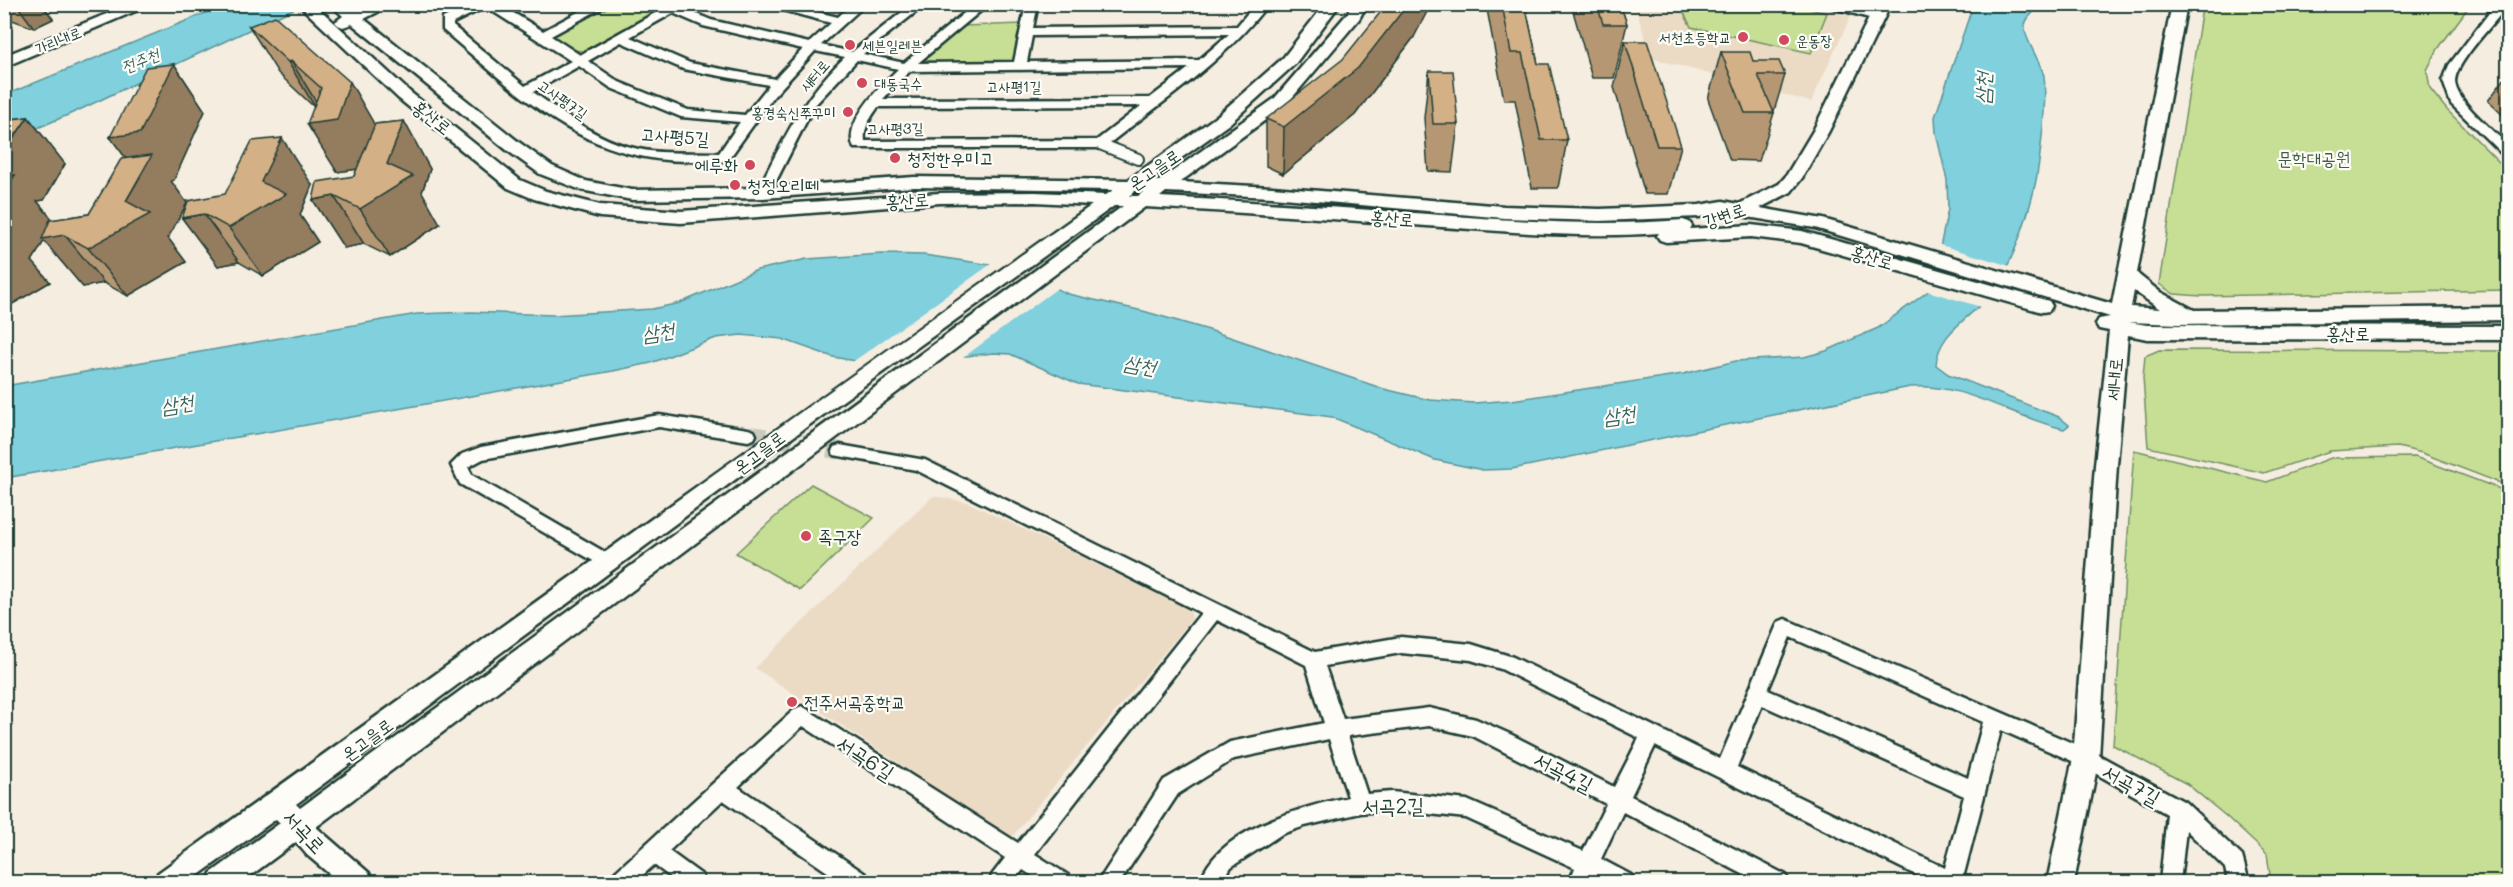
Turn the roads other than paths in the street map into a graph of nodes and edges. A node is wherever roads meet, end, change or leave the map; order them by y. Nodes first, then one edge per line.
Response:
1 (145, 4) edge
2 (305, 4) edge
3 (386, 4) edge
4 (483, 4) edge
5 (490, 4) edge
6 (568, 4) edge
7 (603, 4) edge
8 (766, 4) edge
9 (860, 4) edge
10 (920, 4) edge
11 (984, 4) edge
12 (1032, 4) edge
13 (1262, 4) edge
14 (1333, 4) edge
15 (1360, 4) edge
16 (1836, 4) edge
17 (2180, 4) edge
18 (2507, 4) edge
19 (673, 6) edge
20 (1881, 10) edge
21 (346, 12) edge
22 (585, 14) junction
23 (840, 21) junction
24 (328, 24) junction
25 (1240, 30) junction
26 (1026, 32) junction
27 (543, 36) junction
28 (621, 38) junction
29 (809, 47) junction
30 (854, 56) junction
31 (580, 61) junction
32 (4, 62) edge
33 (1020, 64) junction
34 (1202, 64) junction
35 (907, 66) junction
36 (776, 83) junction
37 (524, 92) junction
38 (1153, 102) junction
39 (874, 103) junction
40 (747, 119) junction
41 (584, 133) joint
42 (1100, 144) junction
43 (2508, 152) edge
44 (1137, 159) dead end
45 (1804, 160) junction
46 (1793, 178) junction
47 (1129, 185) junction
48 (1161, 187) junction
49 (763, 193) junction
50 (1035, 198) junction
51 (1111, 199) junction
52 (1144, 201) junction
53 (1723, 207) junction
54 (1743, 210) junction
55 (1817, 223) junction
56 (1063, 225) junction
57 (1626, 230) junction
58 (2127, 274) junction
59 (2084, 311) junction
60 (2508, 314) edge
61 (2196, 316) junction
62 (2120, 320) junction
63 (2508, 333) edge
64 (748, 435) tunnel mouth
65 (840, 451) tunnel mouth
66 (696, 499) junction
67 (719, 513) junction
68 (609, 563) junction
69 (1214, 610) junction
70 (1314, 660) junction
71 (1757, 694) junction
72 (1994, 718) junction
73 (1336, 729) junction
74 (1651, 733) junction
75 (2086, 758) junction
76 (1726, 770) junction
77 (723, 788) junction
78 (1975, 791) junction
79 (1619, 799) junction
80 (278, 802) junction
81 (1360, 804) junction
82 (2178, 809) junction
83 (299, 825) junction
84 (652, 852) junction
85 (1020, 858) junction
86 (1588, 863) junction
87 (168, 882) edge
88 (221, 882) edge
89 (359, 882) edge
90 (620, 882) edge
91 (694, 882) edge
92 (859, 882) edge
93 (1000, 882) edge
94 (1060, 882) edge
95 (1108, 882) edge
96 (1210, 882) edge
97 (1579, 882) edge
98 (1623, 882) edge
99 (1778, 882) edge
100 (1951, 882) edge
101 (2060, 882) edge
102 (2170, 882) edge
103 (2238, 882) edge

1 - 32 street, 가리내로
2 - 24 street, 홍산로
3 - 21 street
4 - 37 street, 고사평7길
5 - 27 street
6 - 22 street
7 - 22 street
8 - 23 street
9 - 23 street, 고사평5길
10 - 30 street, 새터로
11 - 35 street, 고사평3길
12 - 26 street, 고사평1길
13 - 25 street
14 - 47 street, 온고을로
15 - 48 street, 온고을로
16 - 20 street
17 - 58 street, 세내로
18 - 43 street
19 - 28 street, 고사평7길
19 - 29 street, 고사평7길
20 - 45 street, 강변로
21 - 24 street
21 - 49 street, 홍산로
22 - 27 street
23 - 29 street, 고사평5길
24 - 50 street, 홍산로
25 - 26 street
25 - 34 street
26 - 33 street, 고사평1길
27 - 31 street
28 - 31 street, 고사평7길
28 - 36 street
29 - 30 street
29 - 36 street, 고사평5길
30 - 35 street
30 - 49 street, 새터로
31 - 37 street, 고사평7길
31 - 40 street, 고사평5길
33 - 34 street, 고사평1길
33 - 35 street
34 - 38 street
35 - 39 street, 고사평3길
36 - 40 street, 고사평5길
37 - 41 street, 고사평7길
38 - 39 street, 고사평1길
38 - 42 street
39 - 42 street, 고사평3길
40 - 41 street, 고사평5길
42 - 44 street
45 - 46 street, 강변로
45 - 53 street, 강변로
46 - 54 street, 강변로
46 - 55 street
47 - 48 street, 홍산로
47 - 49 street, 홍산로
47 - 51 street, 온고을로
48 - 52 street, 온고을로
48 - 53 street, 홍산로
50 - 51 street, 홍산로
50 - 56 street
51 - 52 street, 홍산로
51 - 56 street, 온고을로
52 - 57 street, 홍산로
52 - 67 street, 온고을로
53 - 54 street, 홍산로
54 - 55 street, 홍산로
54 - 57 street, 강변로
55 - 59 street, 홍산로
56 - 66 street, 온고을로
57 - 59 street, 홍산로
58 - 61 street
58 - 62 street, 세내로
59 - 62 street, 홍산로
60 - 61 street, 홍산로
61 - 62 street, 홍산로
62 - 63 street, 홍산로
62 - 75 street, 세내로
64 - 68 street, 온고을로
65 - 69 street
66 - 67 street
66 - 68 street, 온고을로
67 - 83 street, 온고을로
68 - 80 street, 온고을로
69 - 70 street
69 - 85 street
70 - 73 street
70 - 74 street
71 - 72 street
71 - 76 street
71 - 78 street
72 - 75 street
72 - 78 street
73 - 79 street, 서곡4길
73 - 81 street
73 - 95 street, 서곡4길
74 - 76 street
74 - 79 street
75 - 82 street, 서곡7길
75 - 101 street, 세내로
76 - 100 street
77 - 84 street, 서곡6길
77 - 85 street, 서곡6길
77 - 92 street
78 - 100 street
79 - 86 street
79 - 99 street, 서곡4길
80 - 83 street, 서곡로
80 - 87 street, 온고을로
81 - 86 street, 서곡2길
81 - 96 street, 서곡2길
82 - 102 street, 서곡7길
82 - 103 street, 서곡7길
83 - 88 street, 온고을로
83 - 89 street, 서곡로
84 - 90 street, 서곡6길
84 - 91 street
85 - 93 street
85 - 94 street, 서곡6길
86 - 97 street
86 - 98 street, 서곡2길

